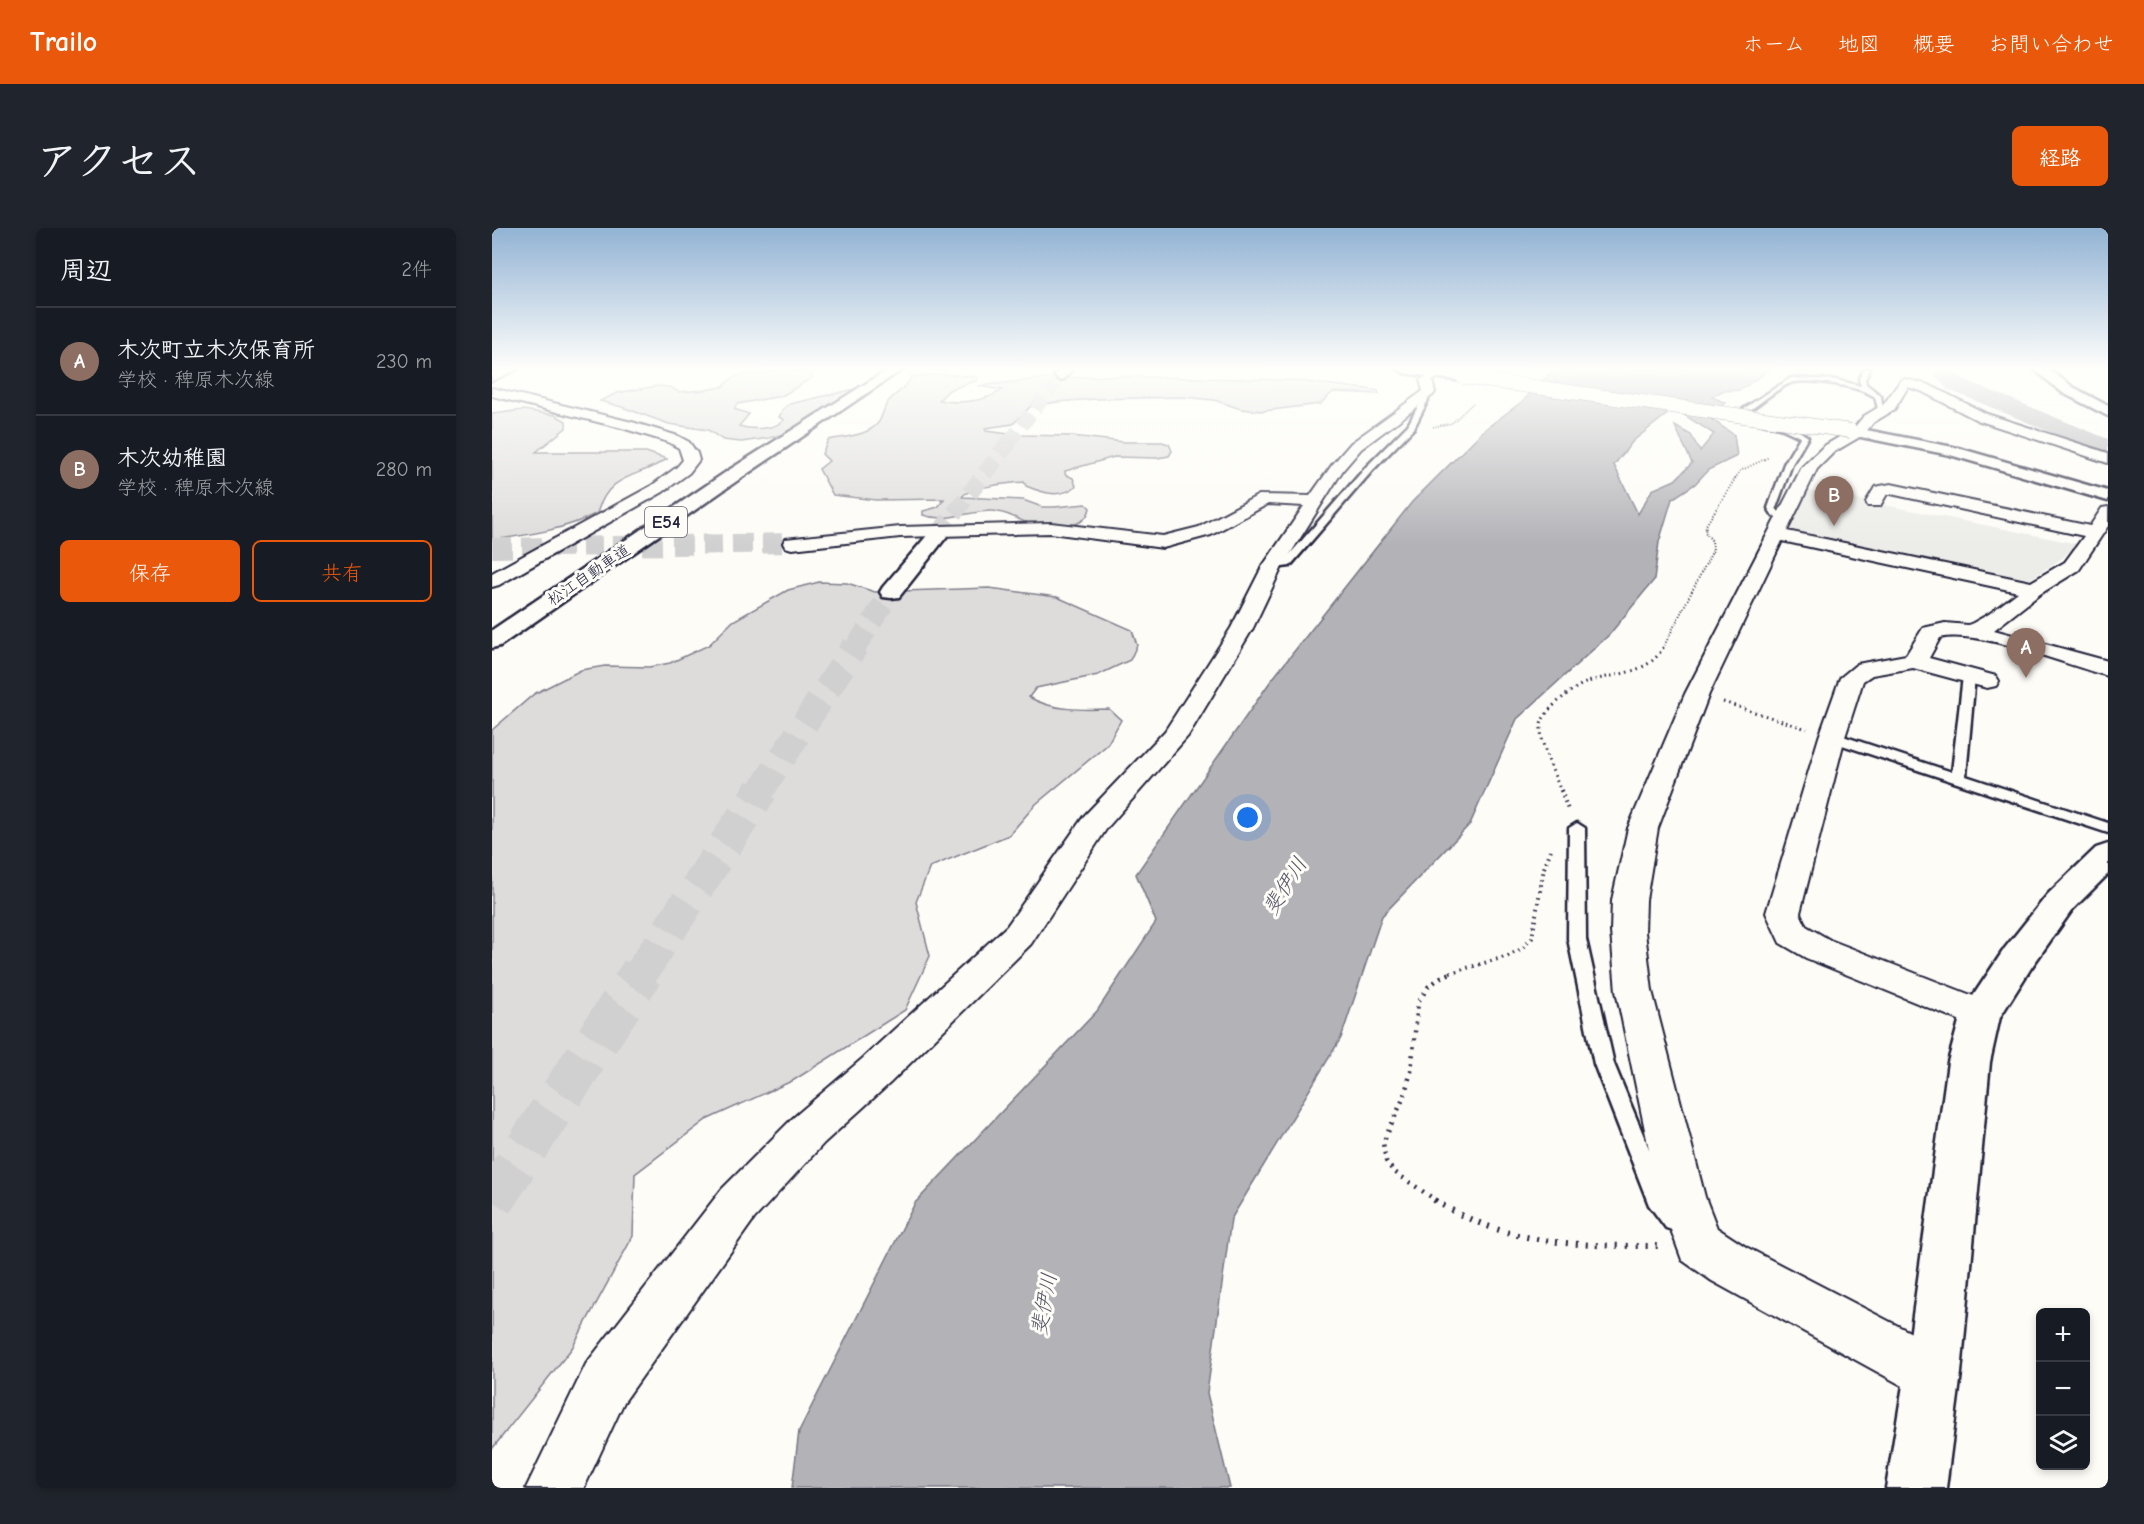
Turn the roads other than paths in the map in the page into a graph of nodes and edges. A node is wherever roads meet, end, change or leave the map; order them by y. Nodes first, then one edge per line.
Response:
1 (636, 428) edge
2 (807, 428) edge
3 (1381, 428) edge
4 (1409, 428) edge
5 (1784, 428) edge
6 (1825, 428) edge
7 (1860, 428) edge
8 (2015, 428) edge
9 (1855, 432) junction
10 (2108, 458) edge
11 (2108, 496) edge
12 (1314, 501) junction
13 (1874, 502) dead end
14 (2108, 512) edge
15 (1780, 525) junction
16 (2094, 532) junction
17 (937, 536) tunnel mouth
18 (792, 543) tunnel mouth
19 (1272, 567) junction
20 (492, 581) edge
21 (2034, 590) junction
22 (891, 591) tunnel mouth
23 (1972, 631) junction
24 (492, 642) edge
25 (1913, 661) junction
26 (2108, 669) edge
27 (1978, 678) joint
28 (1832, 737) junction
29 (1959, 777) junction
30 (1577, 828) dead end
31 (2108, 828) edge
32 (2108, 855) edge
33 (1981, 1014) junction
34 (1699, 1244) junction
35 (1933, 1373) junction
36 (555, 1488) edge
37 (1916, 1488) edge

1 - 20 street
2 - 24 main road, 松江自動車道 / E54
3 - 12 street
4 - 19 lane
5 - 15 lane
6 - 9 main road, bridge
7 - 9 street
8 - 10 street
9 - 11 main road
9 - 15 street
12 - 18 street
12 - 19 street
13 - 16 street
14 - 16 street
15 - 21 street
15 - 34 street
16 - 21 street
17 - 22 main road
19 - 36 street
21 - 23 street
23 - 25 street
23 - 26 street
25 - 27 street
25 - 28 street
27 - 29 lane
28 - 29 lane
28 - 33 street
29 - 31 lane
30 - 34 lane
32 - 33 main road
33 - 35 main road
34 - 35 street
35 - 37 main road

